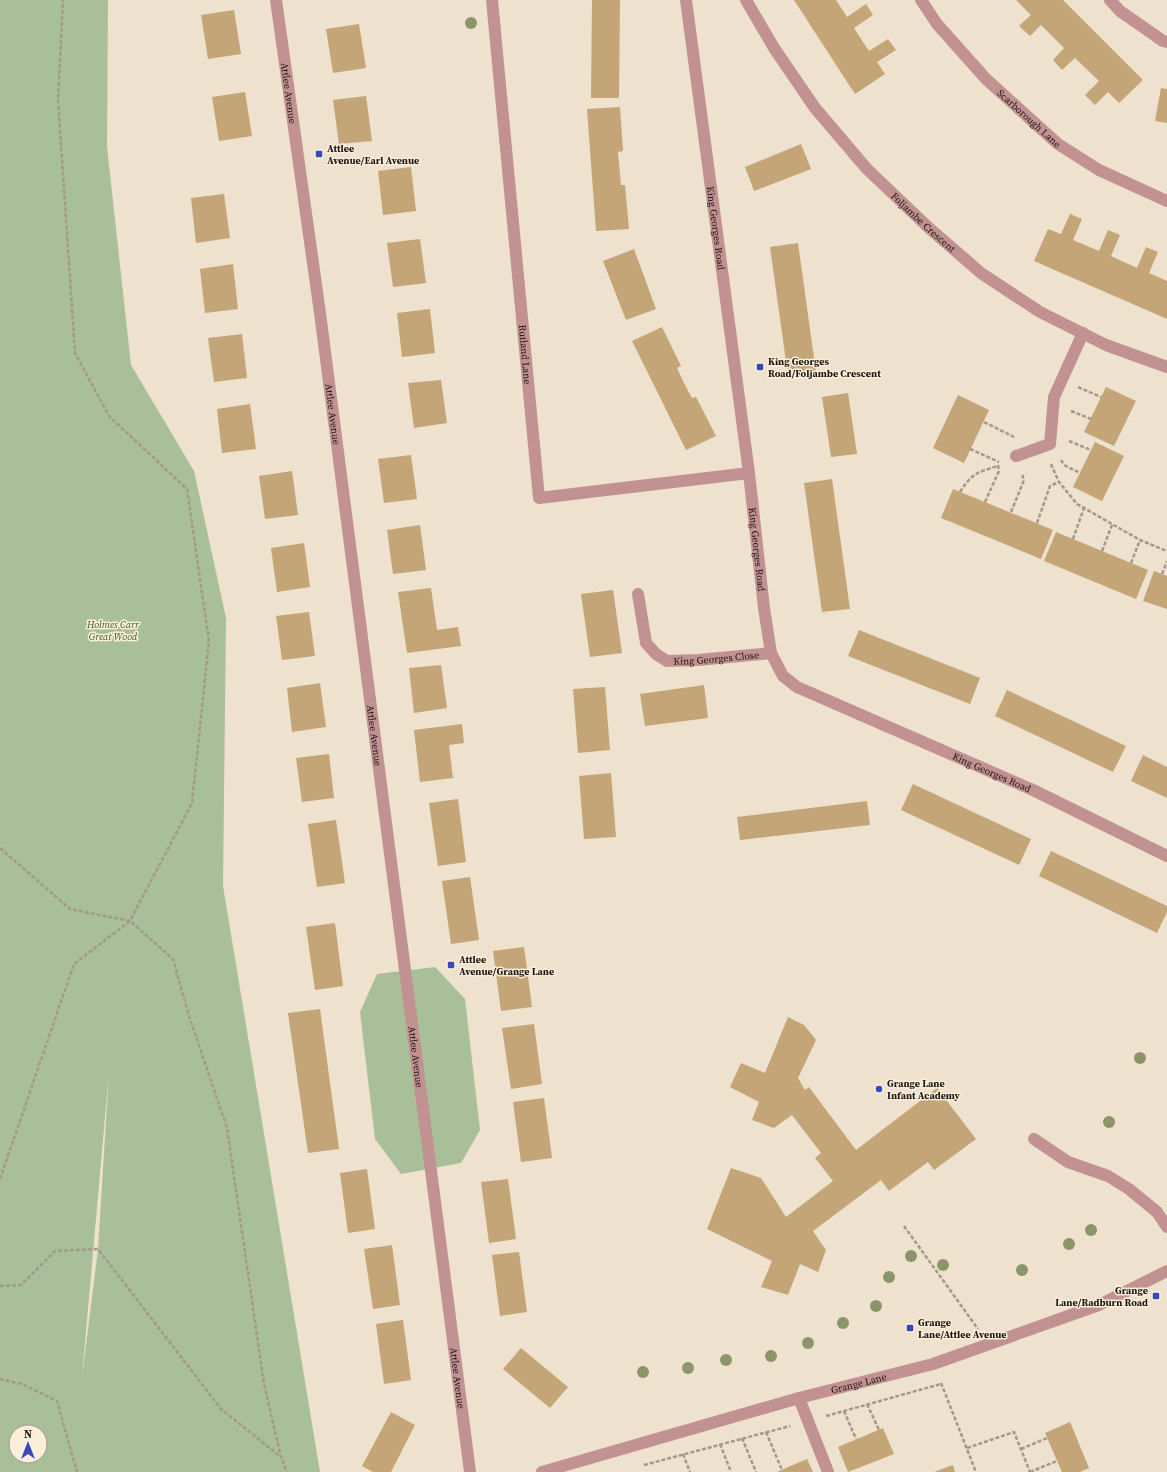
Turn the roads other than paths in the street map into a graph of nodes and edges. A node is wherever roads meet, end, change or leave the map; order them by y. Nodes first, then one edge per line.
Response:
1 (276, 0) edge
2 (492, 0) edge
3 (686, 0) edge
4 (746, 0) edge
5 (921, 0) edge
6 (1110, 0) edge
7 (1167, 42) edge
8 (1167, 201) edge
9 (1083, 333) junction
10 (1167, 367) edge
11 (1022, 454) road end
12 (749, 472) junction
13 (638, 594) dead end
14 (771, 653) junction
15 (1167, 856) edge
16 (1034, 1139) dead end
17 (1167, 1227) edge
18 (1167, 1271) edge
19 (799, 1398) junction
20 (470, 1472) edge
21 (542, 1472) edge
22 (828, 1472) edge

1 - 20 street, Attlee Avenue
2 - 12 street, Rutland Lane
3 - 12 street, King Georges Road
4 - 9 street, Foljambe Crescent
5 - 8 street, Scarborough Lane
6 - 7 street
9 - 10 street, Foljambe Crescent
9 - 11 street
12 - 14 street, King Georges Road
13 - 14 street, King Georges Close
14 - 15 street, King Georges Road
16 - 17 street
18 - 19 street, Grange Lane
19 - 21 street, Grange Lane
19 - 22 street

